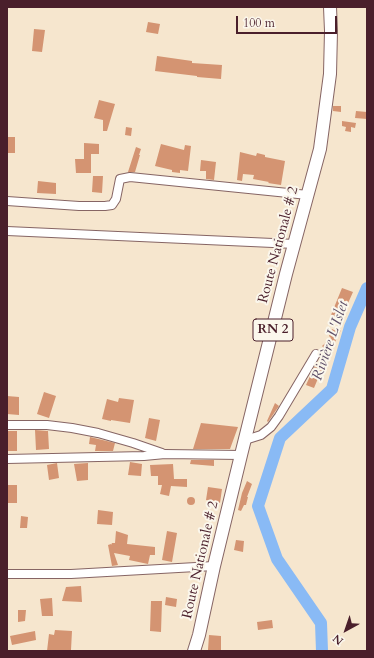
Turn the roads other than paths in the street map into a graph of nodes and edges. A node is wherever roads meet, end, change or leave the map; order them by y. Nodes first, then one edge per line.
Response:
1 (330, 7) edge
2 (308, 195) junction
3 (7, 201) edge
4 (7, 231) edge
5 (295, 244) junction
6 (316, 354) dead end
7 (7, 425) edge
8 (245, 440) junction
9 (165, 454) junction
10 (241, 455) junction
11 (7, 459) edge
12 (214, 566) junction
13 (7, 574) edge
14 (194, 651) edge

1 - 2 main road, Route Nationale # 2 / RN 2
2 - 3 street
2 - 5 main road, Route Nationale # 2 / RN 2
4 - 5 street
5 - 8 main road, Route Nationale # 2 / RN 2
6 - 8 street
7 - 9 street
8 - 10 main road, Route Nationale # 2 / RN 2
9 - 10 street
9 - 11 street
10 - 12 main road, Route Nationale # 2 / RN 2
12 - 13 street
12 - 14 main road, Route Nationale # 2 / RN 2

